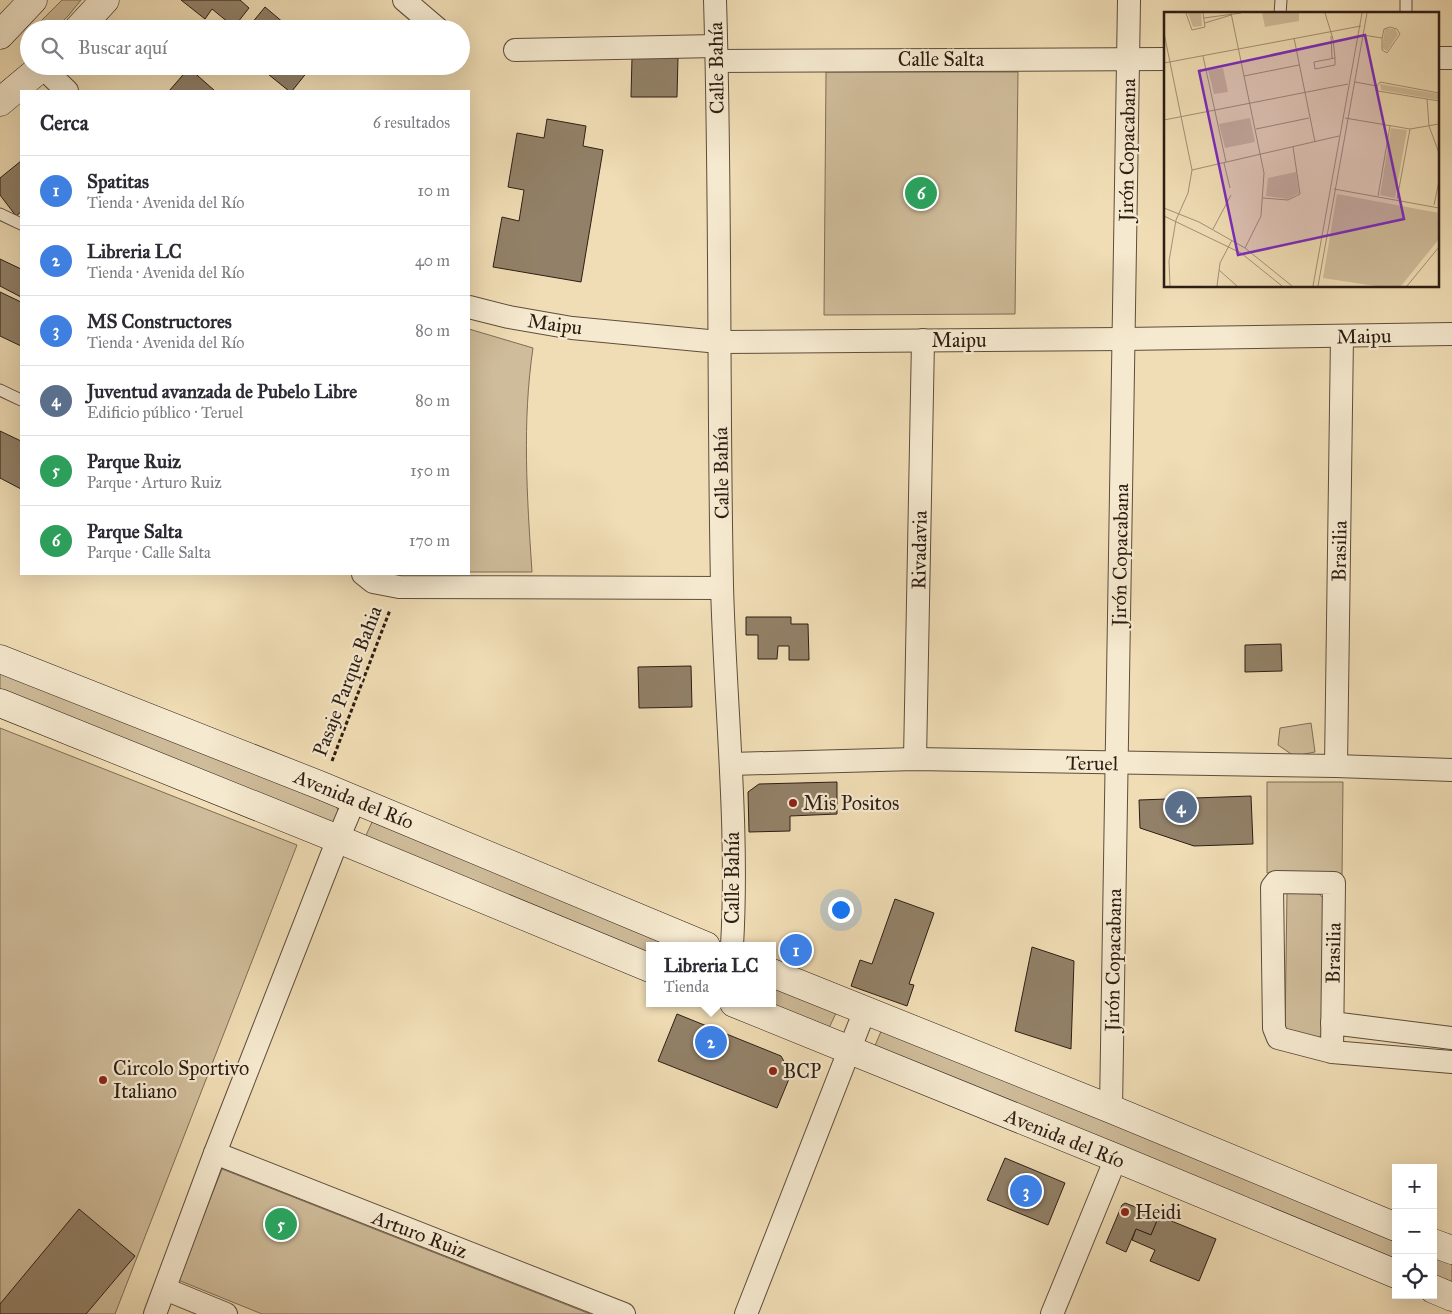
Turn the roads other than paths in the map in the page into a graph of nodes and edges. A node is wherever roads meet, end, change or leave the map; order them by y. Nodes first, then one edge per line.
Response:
1 (34, 0) edge
2 (104, 0) edge
3 (404, 0) edge
4 (715, 0) edge
5 (1129, 0) edge
6 (86, 20) edge
7 (427, 20) edge
8 (0, 35) edge
9 (515, 50) dead end
10 (717, 53) junction
11 (1128, 59) junction
12 (1164, 59) edge
13 (33, 75) edge
14 (51, 75) edge
15 (66, 90) edge
16 (0, 102) edge
17 (0, 214) edge
18 (20, 224) edge
19 (470, 308) edge
20 (1452, 334) edge
21 (1342, 336) junction
22 (1124, 339) junction
23 (923, 340) junction
24 (718, 342) junction
25 (0, 390) edge
26 (20, 400) edge
27 (364, 575) edge
28 (722, 588) junction
29 (0, 659) edge
30 (0, 703) edge
31 (915, 759) junction
32 (1116, 763) junction
33 (731, 764) junction
34 (1336, 766) junction
35 (1452, 770) edge
36 (355, 799) junction
37 (338, 838) junction
38 (696, 942) edge
39 (732, 942) edge
40 (646, 966) edge
41 (776, 975) edge
42 (744, 1007) edge
43 (865, 1010) junction
44 (1332, 1023) junction
45 (1452, 1038) edge
46 (850, 1051) junction
47 (1332, 1052) junction
48 (1452, 1062) edge
49 (1111, 1109) junction
50 (215, 1154) junction
51 (1116, 1158) junction
52 (1392, 1225) edge
53 (1437, 1244) edge
54 (1452, 1250) edge
55 (1392, 1272) edge
56 (165, 1289) junction
57 (1437, 1291) edge
58 (1452, 1297) edge
59 (155, 1314) edge
60 (226, 1314) edge
61 (624, 1314) edge
62 (746, 1314) edge
63 (1052, 1314) edge

1 - 8 main road
2 - 6 main road
3 - 7 street
4 - 10 street, Calle Bahía
5 - 11 street, Jirón Copacabana
9 - 10 street, Calle Salta
10 - 11 street, Calle Salta
10 - 24 street, Calle Bahía
11 - 12 street, Calle Salta
11 - 22 street, Jirón Copacabana
13 - 16 main road
14 - 15 street
17 - 18 lane
19 - 24 street, Maipu
20 - 21 street, Maipu
21 - 22 street, Maipu
21 - 34 street, Brasilia
22 - 23 street, Maipu
22 - 32 street, Jirón Copacabana
23 - 24 street, Maipu
23 - 31 street, Rivadavia
24 - 28 street, Calle Bahía
25 - 26 lane
27 - 28 street
28 - 33 street, Calle Bahía
29 - 36 main road, Avenida del Río
30 - 37 main road
31 - 32 street, Teruel
31 - 33 street, Teruel
32 - 34 street, Teruel
32 - 49 street, Jirón Copacabana
33 - 39 street, Calle Bahía
34 - 35 street, Teruel
36 - 37 street
36 - 38 main road, Avenida del Río
37 - 40 main road
37 - 50 street
41 - 43 main road
42 - 46 main road, Avenida del Río
43 - 46 street
43 - 49 main road
44 - 45 street
44 - 47 street, Brasilia
44 - 47 street, Brasilia
46 - 51 main road, Avenida del Río
46 - 62 street
47 - 48 street
49 - 52 main road
50 - 56 street
50 - 61 street, Arturo Ruiz
51 - 55 main road, Avenida del Río
51 - 63 street
53 - 54 main road
56 - 59 street
56 - 60 street
57 - 58 main road

